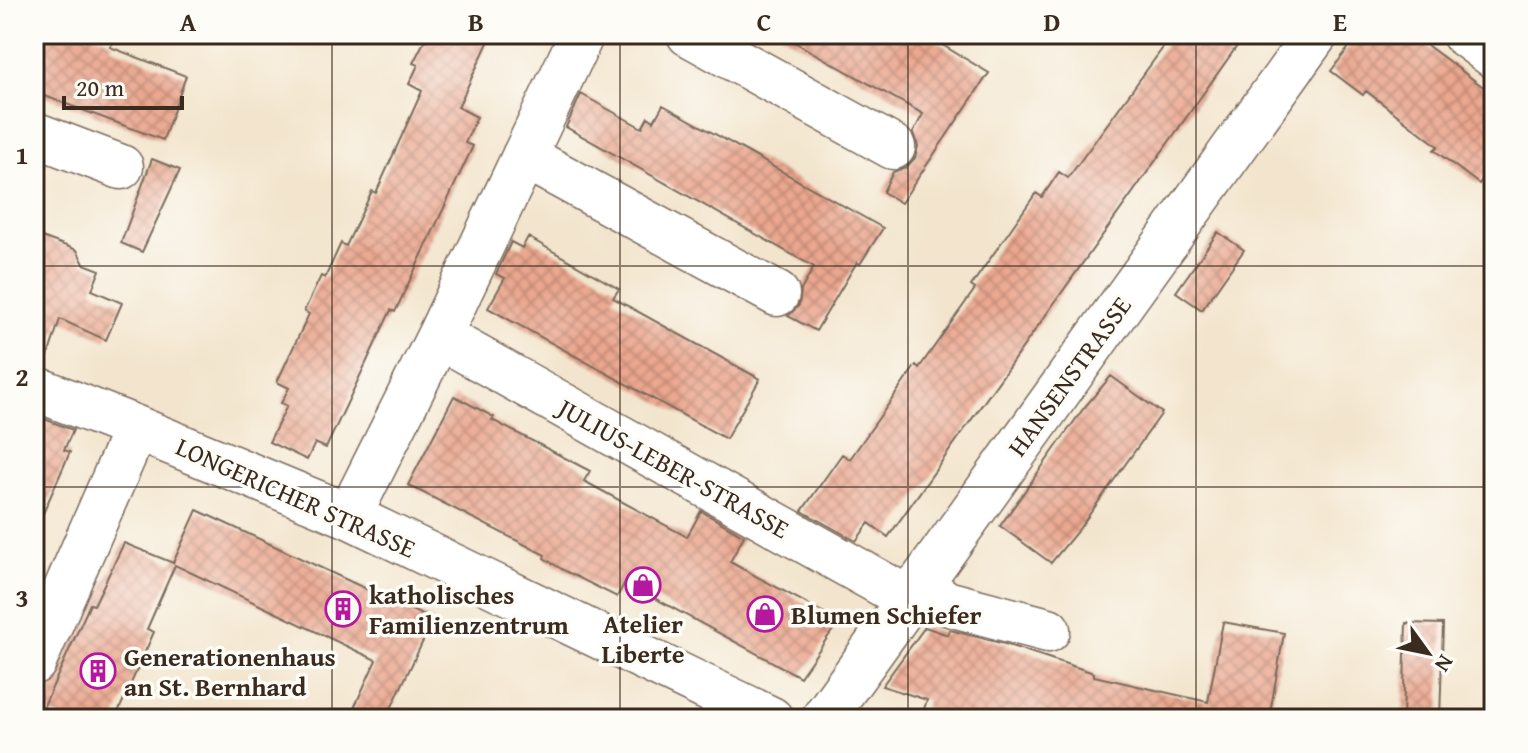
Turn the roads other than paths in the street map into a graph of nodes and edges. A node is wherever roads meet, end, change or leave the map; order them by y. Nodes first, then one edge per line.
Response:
1 (582, 34) edge
2 (689, 34) edge
3 (1316, 34) edge
4 (1464, 34) edge
5 (1494, 56) edge
6 (34, 134) edge
7 (893, 147) dead end
8 (524, 156) junction
9 (121, 167) dead end
10 (777, 294) dead end
11 (439, 336) junction
12 (34, 388) edge
13 (136, 428) junction
14 (349, 516) junction
15 (914, 592) junction
16 (1048, 630) dead end
17 (34, 662) edge
18 (771, 719) edge
19 (823, 719) edge

1 - 8 street
2 - 7 street
3 - 15 street, HANSENSTRASSE
4 - 5 street
6 - 9 street
8 - 10 street
8 - 11 street
11 - 14 street
11 - 15 street, JULIUS-LEBER-STRASSE
12 - 13 street, LONGERICHER STRASSE
13 - 14 street, LONGERICHER STRASSE
13 - 17 street
14 - 18 street, LONGERICHER STRASSE
15 - 16 street, JULIUS-LEBER-STRASSE
15 - 19 street, HANSENSTRASSE

